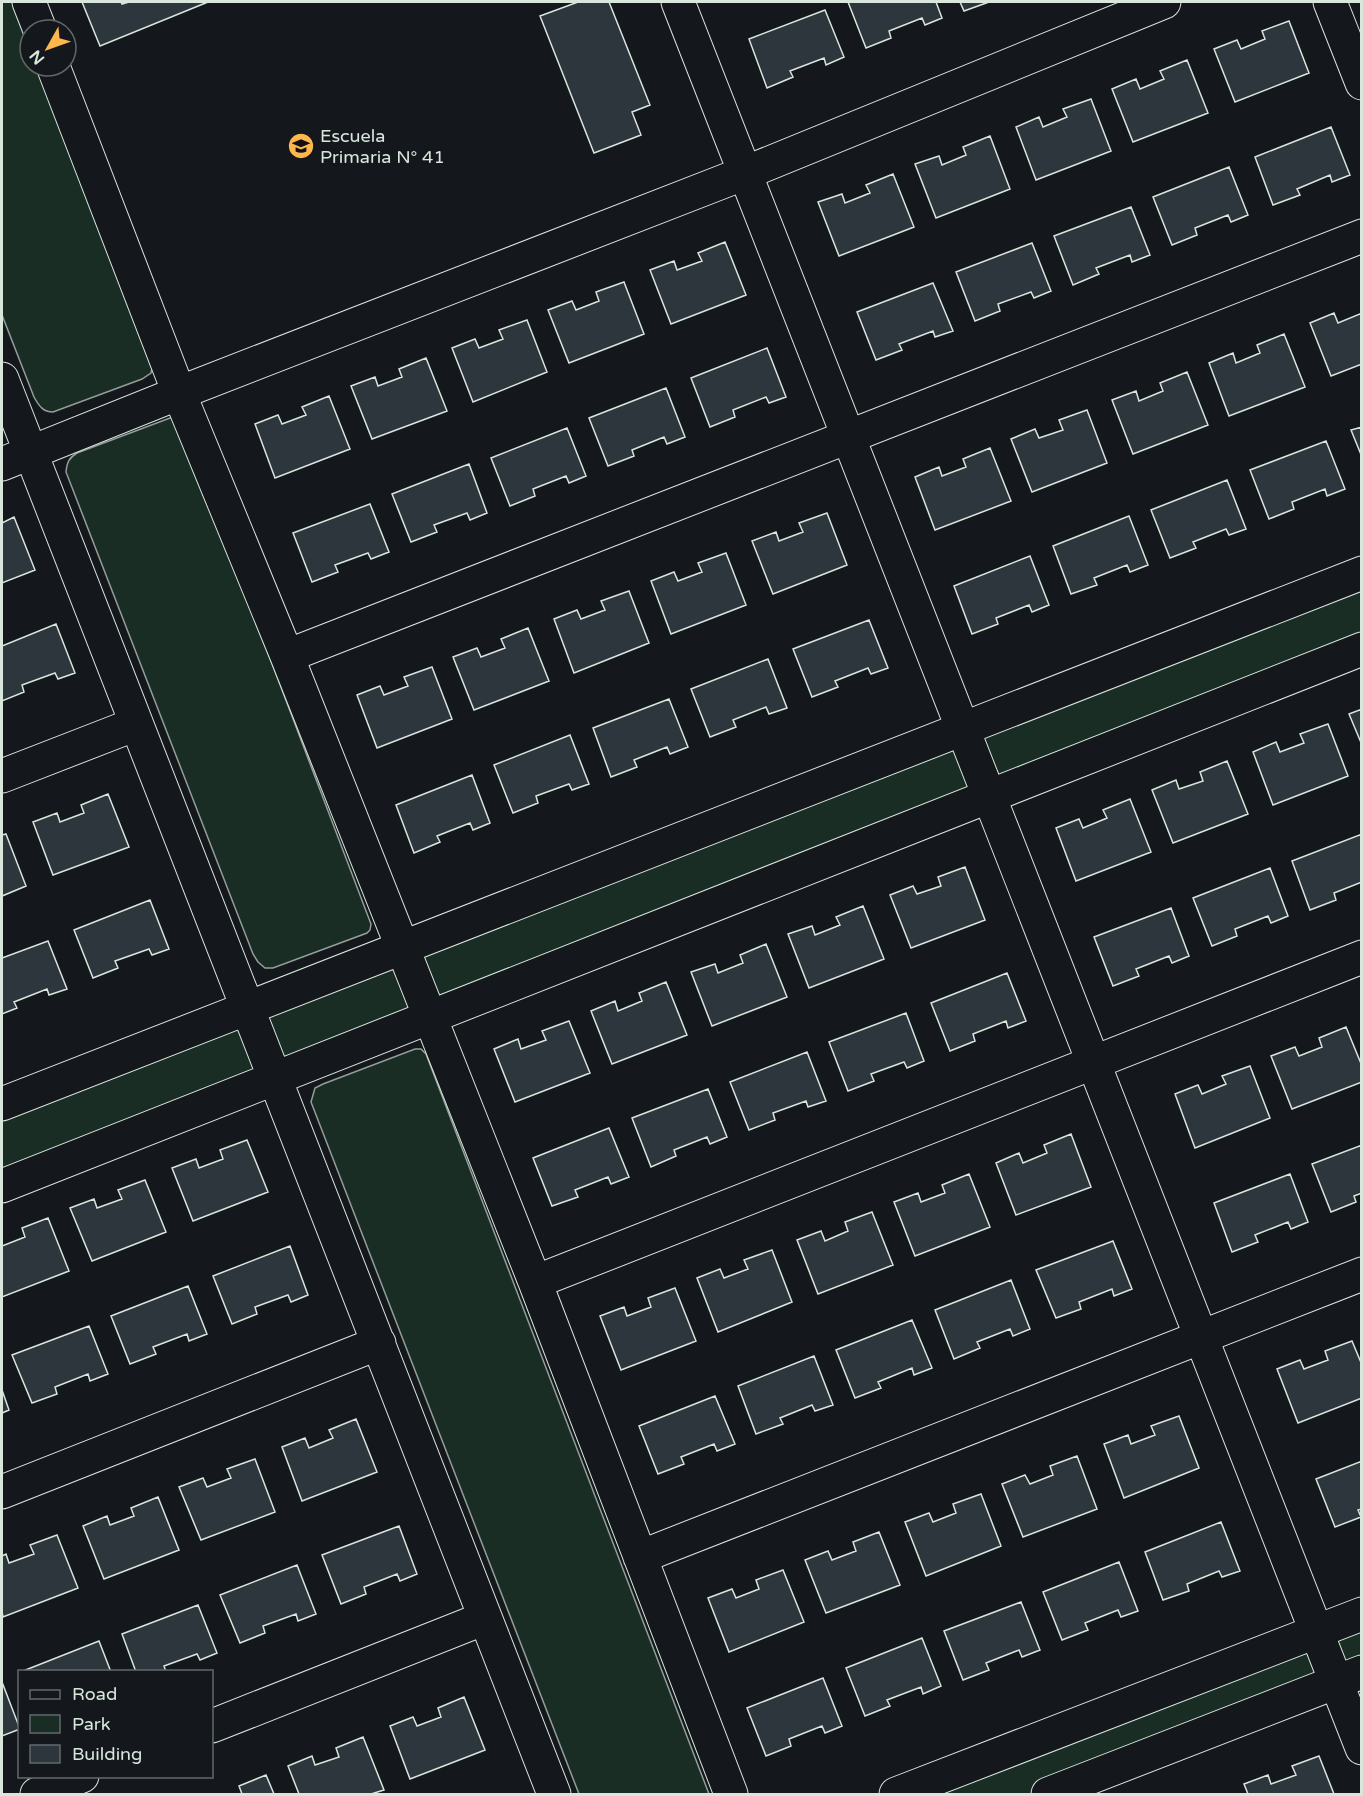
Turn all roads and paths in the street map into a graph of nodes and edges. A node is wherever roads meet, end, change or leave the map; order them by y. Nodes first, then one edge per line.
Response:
1 (29, 2) edge
2 (678, 2) edge
3 (1164, 2) edge
4 (1330, 2) edge
5 (35, 18) edge
6 (58, 78) edge
7 (1362, 83) edge
8 (745, 173) junction
9 (1362, 236) edge
10 (2, 379) edge
11 (179, 393) junction
12 (849, 437) junction
13 (16, 458) edge
14 (1362, 573) edge
15 (1362, 649) edge
16 (287, 656) junction
17 (136, 724) junction
18 (963, 728) junction
19 (2, 776) edge
20 (990, 796) junction
21 (402, 947) junction
22 (1362, 957) edge
23 (248, 1008) junction
24 (431, 1017) junction
25 (1094, 1062) junction
26 (275, 1078) junction
27 (2, 1104) edge
28 (2, 1186) edge
29 (1362, 1274) edge
30 (535, 1282) junction
31 (1201, 1337) junction
32 (379, 1343) junction
33 (2, 1492) edge
34 (640, 1557) junction
35 (1362, 1614) edge
36 (485, 1618) junction
37 (1316, 1631) junction
38 (1349, 1677) edge
39 (213, 1726) edge
40 (1362, 1748) edge
41 (77, 1778) edge
42 (36, 1794) edge
43 (554, 1794) edge
44 (731, 1794) edge
45 (896, 1794) edge
46 (1048, 1794) edge

1 - 5 street
2 - 8 street
3 - 8 street
4 - 7 street
6 - 11 street
8 - 11 street
8 - 12 street
9 - 12 street
10 - 13 street
11 - 13 street
11 - 16 street
12 - 16 street
12 - 18 street
13 - 17 street
14 - 18 street
15 - 20 street
16 - 21 street
17 - 19 street
17 - 23 street
18 - 20 street
18 - 21 street
20 - 24 street
20 - 25 street
21 - 23 street
21 - 24 street
22 - 25 street
23 - 26 street
23 - 27 street
24 - 26 street
24 - 30 street
25 - 30 street
25 - 31 street
26 - 28 street
26 - 32 street
29 - 31 street
30 - 34 street
31 - 34 street
31 - 37 street
32 - 33 street
32 - 36 street
34 - 44 street
35 - 37 street
36 - 39 street
36 - 43 street
37 - 38 street
37 - 45 street
38 - 40 street
38 - 46 street
41 - 42 street

